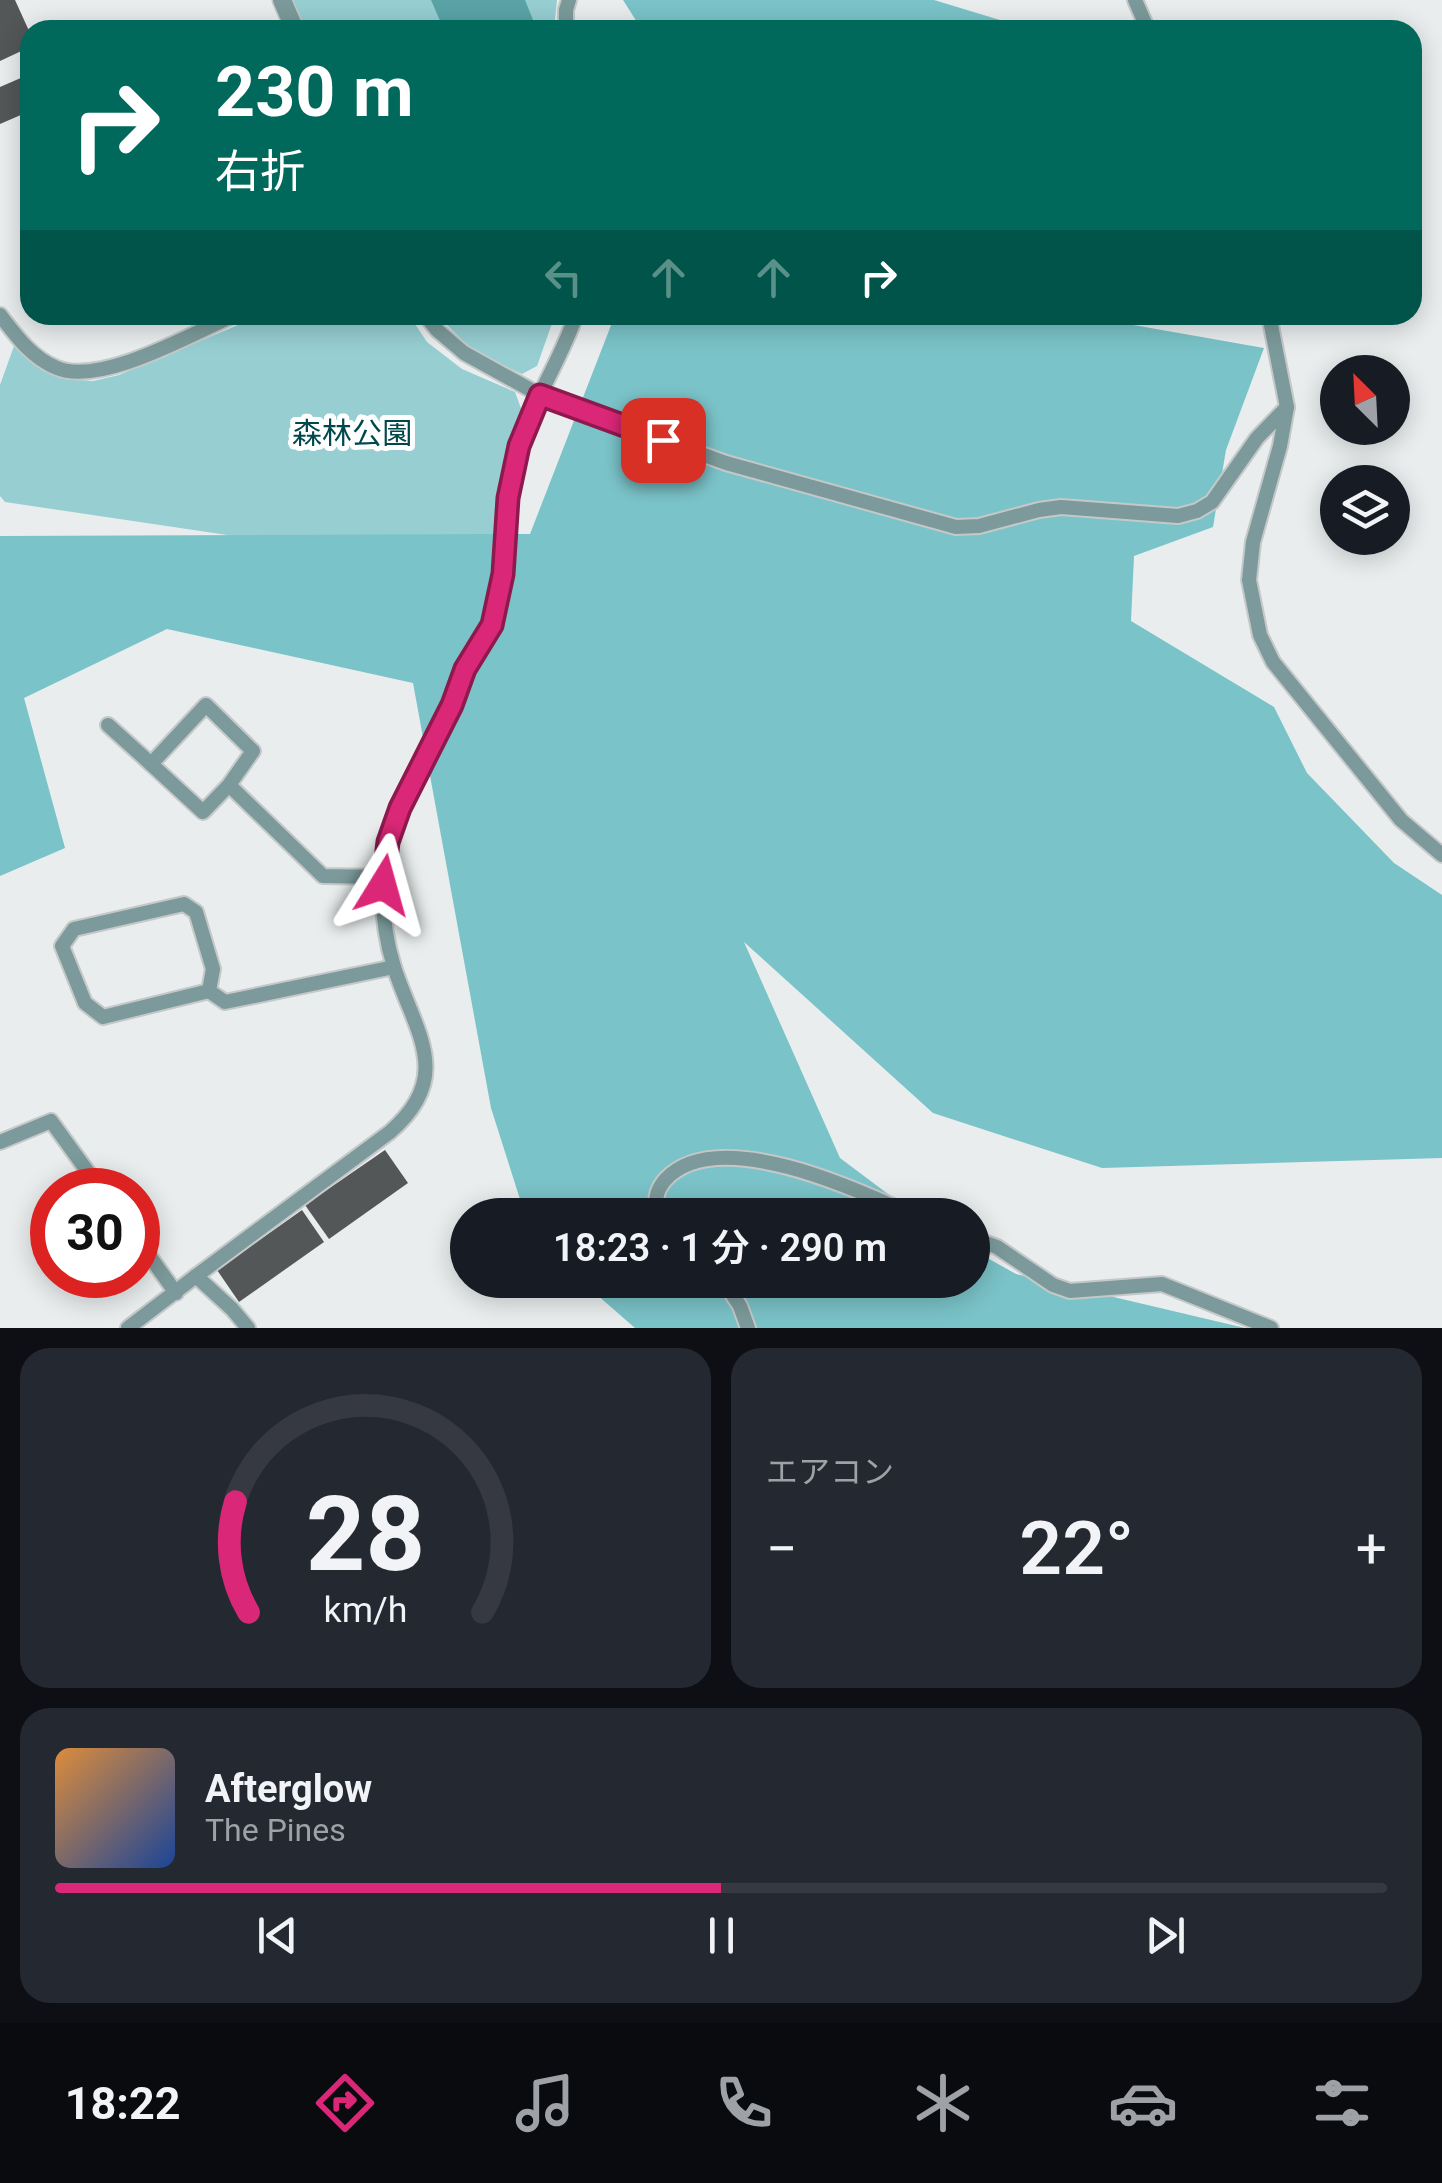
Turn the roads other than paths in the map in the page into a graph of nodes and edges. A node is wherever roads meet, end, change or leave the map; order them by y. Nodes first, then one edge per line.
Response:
1 (0, 315) edge
2 (211, 325) edge
3 (432, 325) edge
4 (572, 325) edge
5 (1270, 325) edge
6 (540, 395) junction
7 (1286, 407) junction
8 (108, 725) dead end
9 (151, 764) junction
10 (229, 785) junction
11 (1442, 855) edge
12 (384, 877) junction
13 (394, 966) junction
14 (209, 991) junction
15 (0, 1142) edge
16 (85, 1168) edge
17 (656, 1198) edge
18 (876, 1198) edge
19 (990, 1244) edge
20 (160, 1271) edge
21 (196, 1276) junction
22 (176, 1293) junction
23 (735, 1298) edge
24 (128, 1328) edge
25 (248, 1328) edge
26 (748, 1328) edge
27 (1271, 1328) edge

1 - 2 street
3 - 6 street
4 - 6 street
5 - 7 street
6 - 7 street
6 - 12 street
7 - 11 street
8 - 9 street
9 - 10 street
9 - 10 street
10 - 12 street
12 - 13 street
13 - 14 street
13 - 21 street
14 - 14 street
15 - 16 street
17 - 18 street
19 - 27 street
20 - 22 street
21 - 22 street
21 - 25 street
22 - 24 street
23 - 26 street

